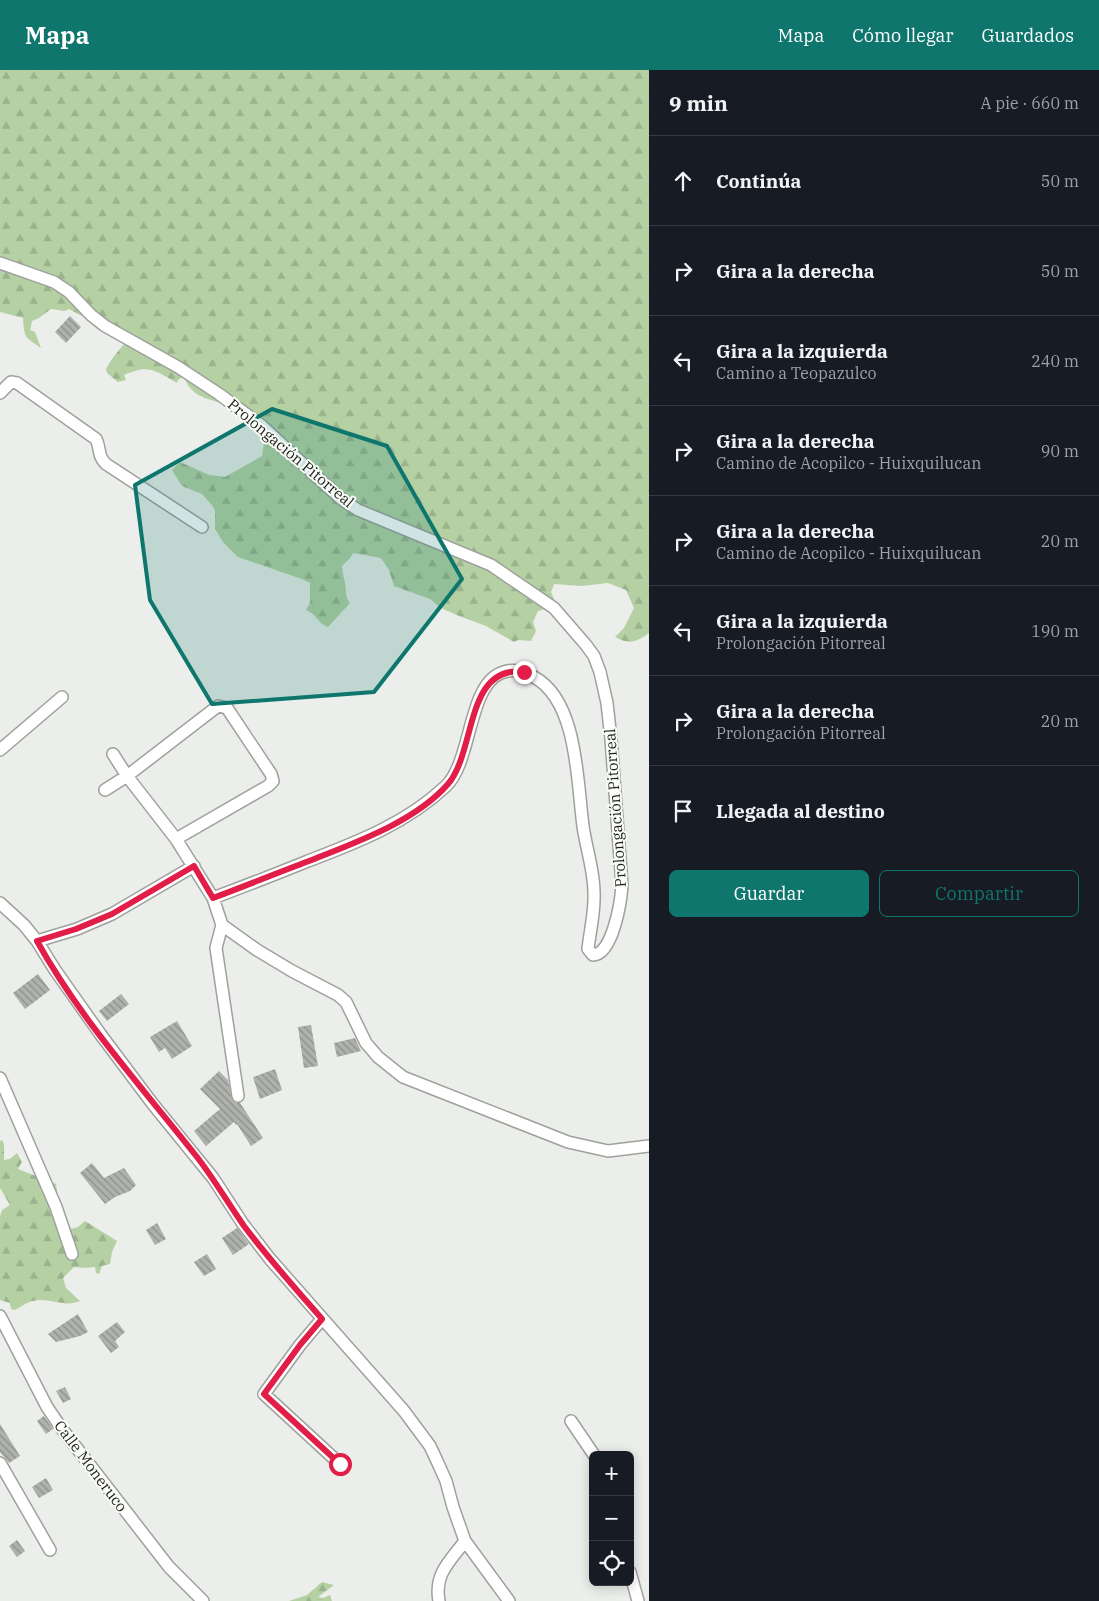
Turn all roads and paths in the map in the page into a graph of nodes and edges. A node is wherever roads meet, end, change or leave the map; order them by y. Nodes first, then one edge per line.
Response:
1 (0, 263) edge
2 (0, 393) edge
3 (202, 528) dead end
4 (62, 697) dead end
5 (0, 750) edge
6 (113, 754) dead end
7 (127, 776) junction
8 (105, 790) dead end
9 (179, 837) junction
10 (194, 866) junction
11 (213, 898) junction
12 (0, 903) edge
13 (222, 925) junction
14 (37, 941) junction
15 (0, 1078) edge
16 (238, 1096) dead end
17 (649, 1146) edge
18 (72, 1254) dead end
19 (0, 1316) edge
20 (322, 1319) junction
21 (571, 1421) dead end
22 (591, 1451) edge
23 (0, 1462) edge
24 (340, 1464) dead end
25 (465, 1541) junction
26 (50, 1550) dead end
27 (634, 1586) edge
28 (203, 1601) edge
29 (439, 1601) edge
30 (509, 1601) edge
31 (638, 1601) edge

1 - 11 street, Prolongación Pitorreal
2 - 3 street
4 - 5 street
6 - 7 street
7 - 8 street
7 - 9 street
7 - 9 street
9 - 10 street
10 - 11 street
10 - 14 street
11 - 13 street
12 - 14 street
13 - 16 street
13 - 17 street
14 - 20 street
15 - 18 street
19 - 28 street, Calle Moneruco
20 - 24 street
20 - 25 street
21 - 22 street
23 - 26 street
25 - 29 street
25 - 30 street
27 - 31 street

